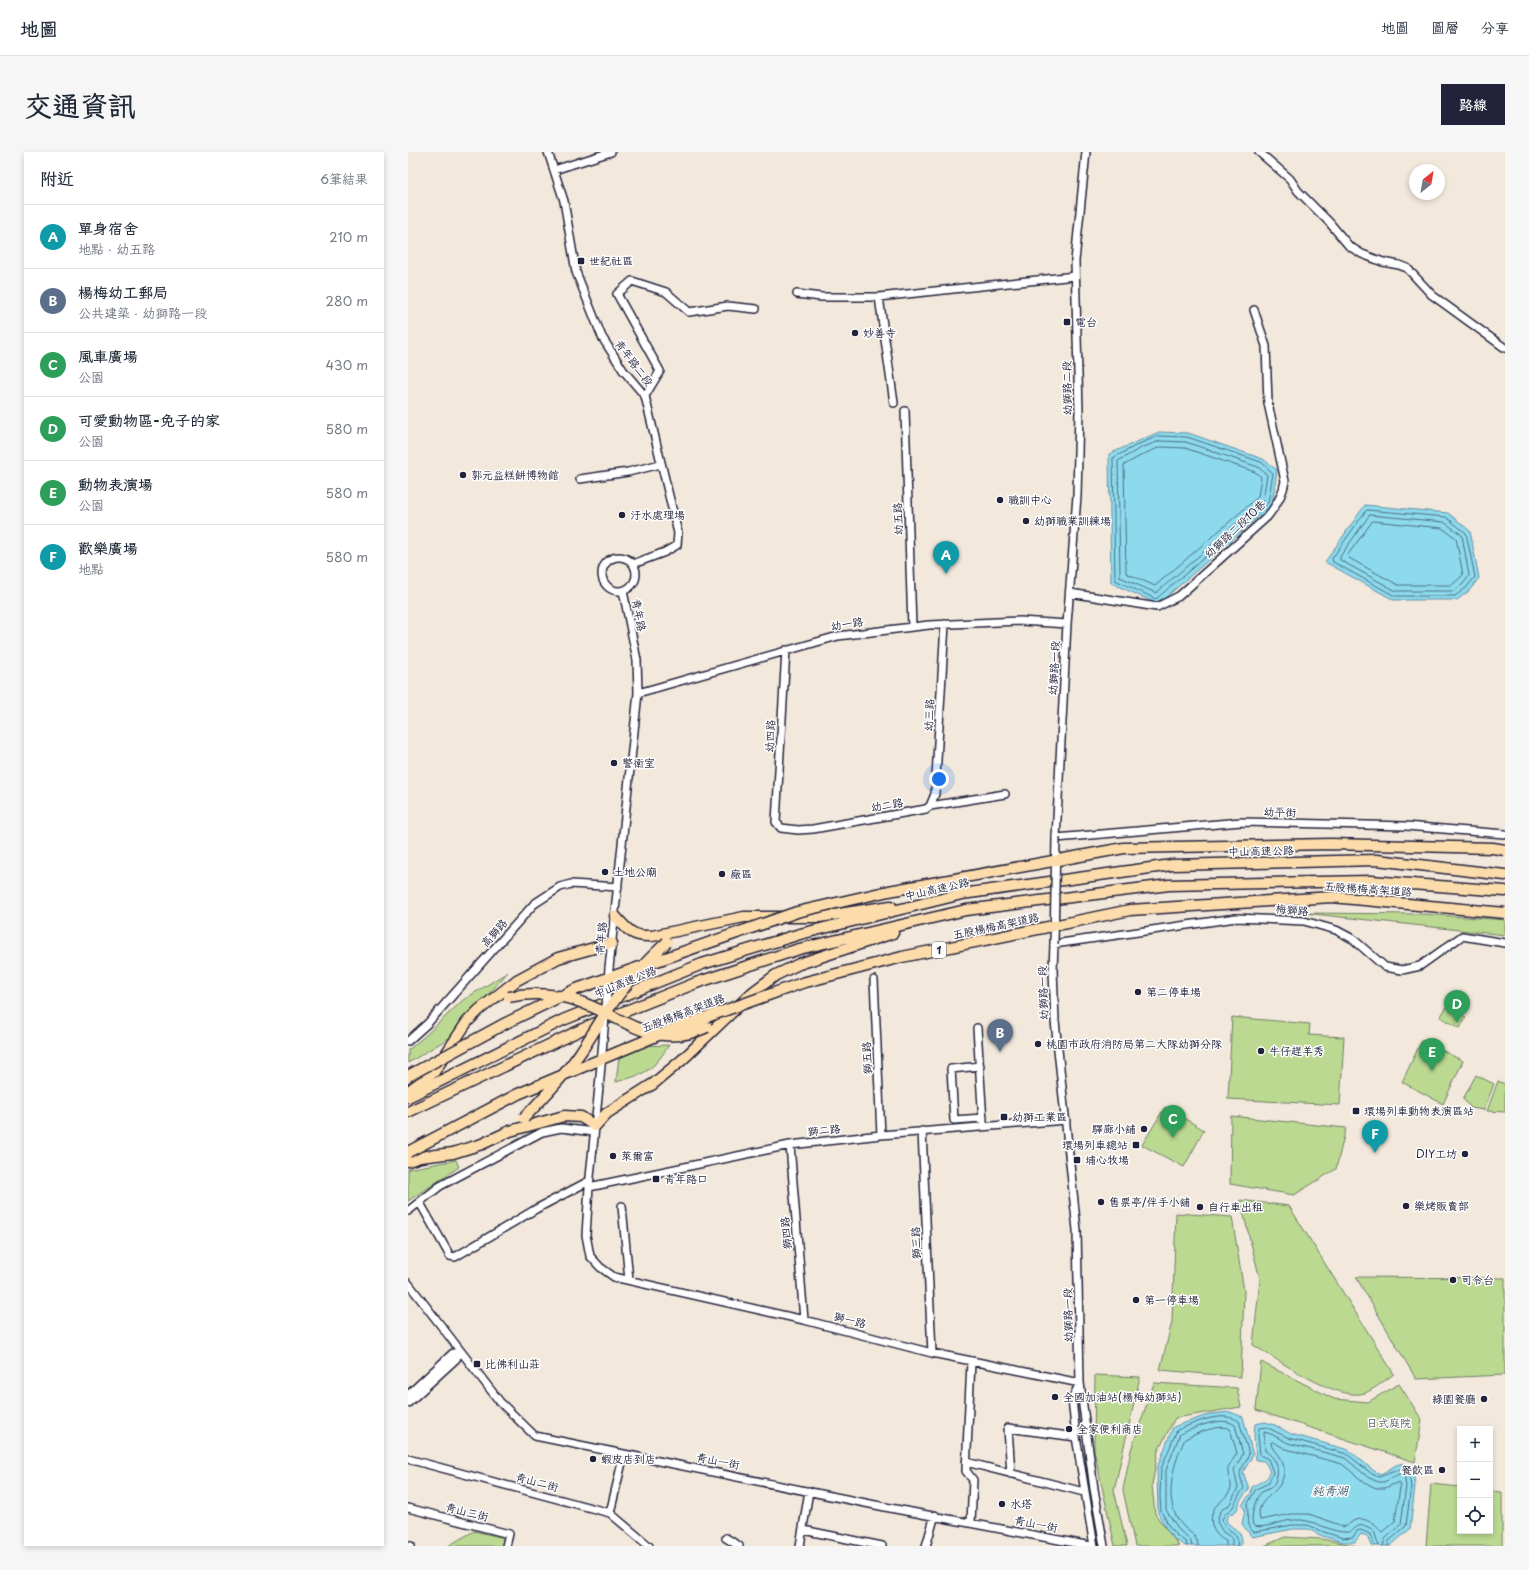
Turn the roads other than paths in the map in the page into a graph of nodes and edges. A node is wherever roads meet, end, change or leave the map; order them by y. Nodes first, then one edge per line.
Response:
1 (548, 152) edge
2 (611, 152) edge
3 (1086, 152) edge
4 (1259, 152) edge
5 (554, 170) junction
6 (1075, 276) junction
7 (797, 294) dead end
8 (879, 297) junction
9 (756, 309) dead end
10 (1254, 310) dead end
11 (1505, 348) edge
12 (646, 396) junction
13 (894, 403) dead end
14 (906, 411) dead end
15 (661, 464) junction
16 (580, 479) dead end
17 (633, 564) junction
18 (623, 591) junction
19 (1070, 593) junction
20 (945, 624) junction
21 (1067, 624) junction
22 (912, 627) junction
23 (786, 650) junction
24 (638, 693) junction
25 (1005, 794) dead end
26 (930, 806) junction
27 (776, 822) joint
28 (1505, 834) edge
29 (1056, 838) junction
30 (1505, 850) edge
31 (1505, 875) edge
32 (618, 887) junction
33 (1505, 891) edge
34 (962, 894) junction
35 (1505, 913) edge
36 (948, 915) junction
37 (615, 916) junction
38 (696, 926) junction
39 (612, 943) junction
40 (1054, 944) junction
41 (1505, 944) edge
42 (874, 980) dead end
43 (490, 1001) junction
44 (606, 1013) junction
45 (726, 1018) junction
46 (977, 1028) dead end
47 (408, 1041) edge
48 (980, 1066) junction
49 (408, 1076) edge
50 (408, 1091) edge
51 (408, 1097) edge
52 (408, 1112) edge
53 (983, 1118) junction
54 (1066, 1120) junction
55 (983, 1126) junction
56 (595, 1129) junction
57 (922, 1131) junction
58 (510, 1132) junction
59 (881, 1134) junction
60 (790, 1145) junction
61 (408, 1152) edge
62 (408, 1161) edge
63 (589, 1184) junction
64 (420, 1203) junction
65 (622, 1206) dead end
66 (408, 1211) edge
67 (614, 1277) joint
68 (629, 1280) junction
69 (408, 1284) edge
70 (804, 1320) junction
71 (460, 1351) junction
72 (932, 1353) junction
73 (971, 1362) junction
74 (1080, 1383) junction
75 (408, 1384) edge
76 (410, 1392) edge
77 (408, 1403) edge
78 (1076, 1437) junction
79 (624, 1454) junction
80 (408, 1459) edge
81 (966, 1462) junction
82 (1011, 1474) junction
83 (809, 1491) junction
84 (1084, 1492) junction
85 (408, 1508) edge
86 (610, 1513) junction
87 (935, 1515) junction
88 (971, 1522) junction
89 (803, 1530) junction
90 (726, 1538) dead end
91 (408, 1545) edge
92 (1104, 1545) edge
93 (412, 1546) edge
94 (506, 1546) edge
95 (649, 1546) edge
96 (739, 1546) edge
97 (800, 1546) edge
98 (882, 1546) edge
99 (926, 1546) edge
100 (1094, 1546) edge

1 - 5 street, 青年路二段
2 - 5 street
3 - 6 street, 幼獅路二段
4 - 11 street
5 - 12 street, 青年路二段
6 - 8 street
6 - 19 street, 幼獅路二段
7 - 8 street
8 - 13 street
9 - 12 street
10 - 19 street, 幼獅路二段10巷
12 - 15 street, 青年路二段
14 - 22 street, 幼五路
15 - 16 street
15 - 17 street, 青年路二段
17 - 18 street, 青年路
17 - 18 street, 青年路
18 - 24 street, 青年路
19 - 21 street, 幼獅路二段
20 - 21 street, 幼一路
20 - 22 street, 幼一路
20 - 26 street, 幼三路
21 - 29 street, 幼獅路一段
22 - 23 street, 幼一路
23 - 24 street, 幼一路
23 - 27 street, 幼四路
24 - 32 street, 青年路
25 - 26 street, 幼二路
26 - 27 street, 幼二路
28 - 29 street, 幼平街
29 - 40 street, 幼獅路一段, bridge
30 - 49 highway, bridge
31 - 34 highway, 中山高速公路
32 - 37 street, 青年路
32 - 47 street, 高獅路
33 - 36 highway
34 - 38 highway
34 - 51 highway, 中山高速公路
35 - 61 highway, 五股楊梅高架道路 / 1, bridge
36 - 45 highway
36 - 52 highway
37 - 38 highway
37 - 39 street, 青年路
38 - 44 highway, bridge
39 - 43 highway
39 - 44 street, 青年路, bridge
40 - 41 street, 梅獅路
40 - 54 street, 幼獅路一段
42 - 59 street, 獅五路
43 - 44 highway, bridge
43 - 50 highway
44 - 45 highway, bridge
44 - 56 street, 青年路, bridge
44 - 58 highway, bridge
45 - 56 highway
46 - 48 street
48 - 53 street
48 - 53 street
53 - 55 street
54 - 55 street, 獅二路
54 - 74 street, 幼獅路一段
55 - 57 street, 獅二路
56 - 58 highway
56 - 63 street, 青年路
56 - 64 street
57 - 59 street, 獅二路
57 - 72 street, 獅三路
58 - 62 highway
59 - 60 street, 獅二路
60 - 63 street, 獅二路
60 - 70 street, 獅四路
63 - 64 street, 獅二路
63 - 67 street, 青年路
64 - 66 street
65 - 68 street
67 - 68 street, 獅一路
68 - 70 street, 獅一路
69 - 71 street, 青山一街
70 - 72 street, 獅一路
71 - 76 street
71 - 77 street
71 - 79 street, 青山一街
72 - 73 street, 獅一路
73 - 74 street, 獅一路
73 - 81 street
74 - 78 street, 幼獅路一段
74 - 92 street, 幼獅路一段
75 - 76 street
78 - 82 street
78 - 84 street, 幼獅路一段
79 - 83 street, 青山一街
79 - 86 street
80 - 86 street, 青山二街
81 - 82 street
81 - 88 street
82 - 84 street
83 - 87 street, 青山一街
83 - 89 street
84 - 100 street, 幼獅路一段
85 - 94 street, 青山三街
86 - 95 street, 青山二街
87 - 88 street, 青山一街
87 - 99 street
88 - 100 street, 青山一街
89 - 97 street
89 - 98 street
90 - 96 street
91 - 93 street
92 - 100 street

